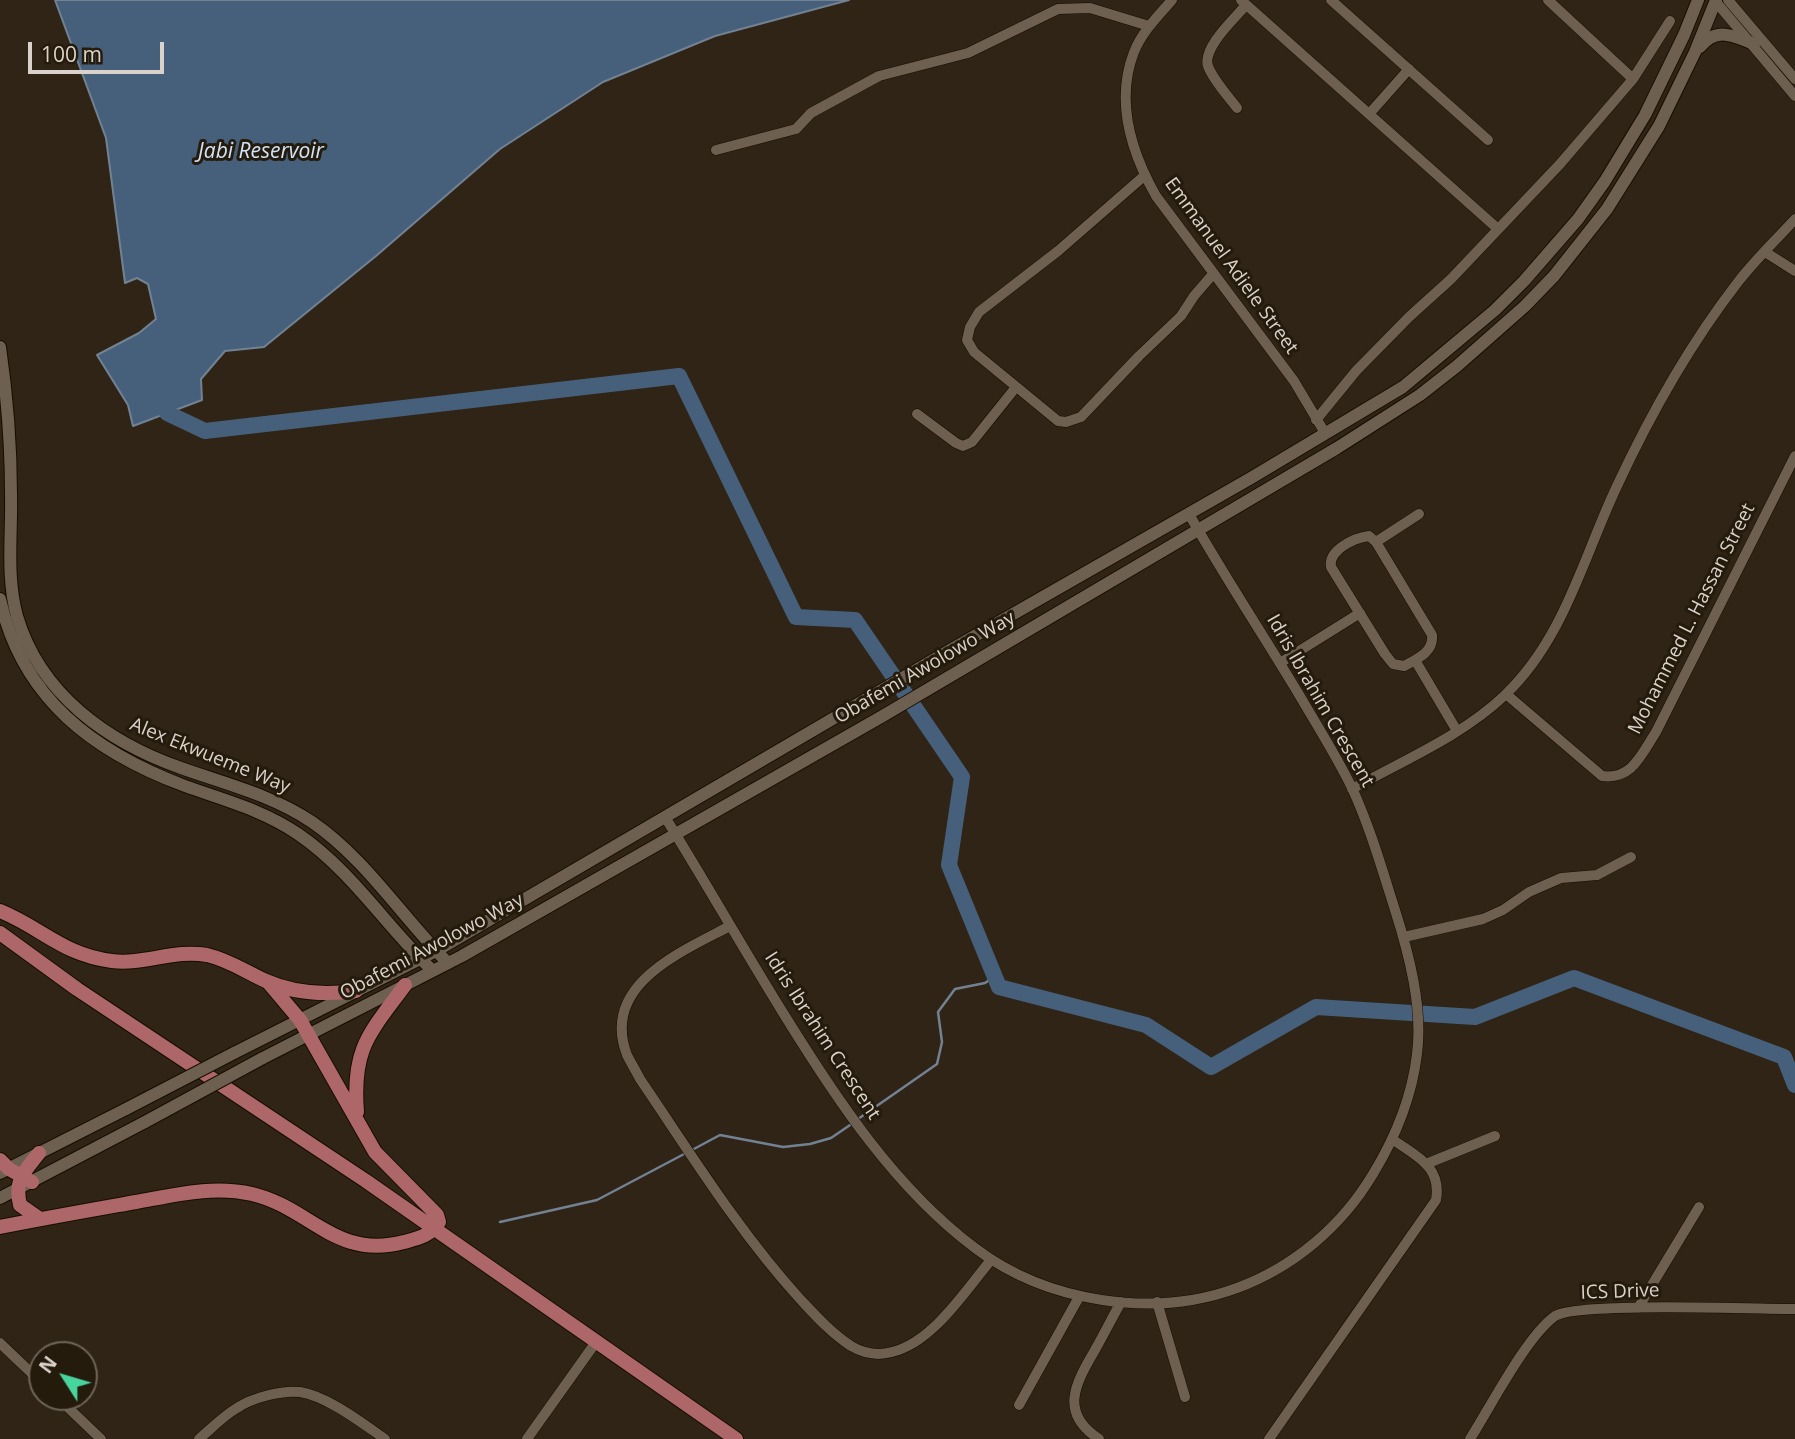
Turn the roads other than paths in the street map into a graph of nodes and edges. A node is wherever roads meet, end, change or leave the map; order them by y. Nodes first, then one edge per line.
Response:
1 (1172, 0) edge
2 (1331, 0) edge
3 (1548, 0) edge
4 (1687, 0) edge
5 (1698, 0) edge
6 (1719, 0) edge
7 (1243, 2) edge
8 (1671, 21) dead end
9 (1149, 26) junction
10 (1682, 40) junction
11 (1754, 44) junction
12 (1695, 52) junction
13 (1409, 69) junction
14 (1633, 79) junction
15 (1795, 79) edge
16 (1795, 96) edge
17 (1237, 108) dead end
18 (1370, 113) junction
19 (1488, 139) dead end
20 (716, 150) dead end
21 (1144, 176) junction
22 (1795, 219) edge
23 (1498, 229) junction
24 (1765, 252) junction
25 (1795, 271) edge
26 (1213, 274) junction
27 (0, 347) edge
28 (1016, 387) junction
29 (917, 414) dead end
30 (1316, 420) junction
31 (1325, 433) junction
32 (1795, 456) edge
33 (1189, 514) junction
34 (1419, 514) dead end
35 (1198, 529) junction
36 (5, 535) edge
37 (1376, 542) junction
38 (0, 599) edge
39 (1360, 613) junction
40 (1415, 660) junction
41 (1280, 663) junction
42 (1506, 694) junction
43 (1457, 731) junction
44 (1352, 789) junction
45 (665, 817) junction
46 (675, 833) junction
47 (1631, 857) dead end
48 (0, 911) edge
49 (730, 926) junction
50 (0, 933) edge
51 (1404, 937) junction
52 (436, 951) junction
53 (420, 959) junction
54 (447, 963) junction
55 (432, 970) junction
56 (268, 982) junction
57 (405, 985) junction
58 (356, 992) junction
59 (300, 1020) junction
60 (308, 1035) junction
61 (358, 1124) junction
62 (1495, 1136) dead end
63 (1392, 1139) junction
64 (39, 1153) joint
65 (1426, 1164) junction
66 (13, 1175) edge
67 (0, 1198) edge
68 (1699, 1207) dead end
69 (40, 1219) junction
70 (0, 1227) edge
71 (434, 1230) junction
72 (991, 1260) junction
73 (1079, 1297) junction
74 (1121, 1302) junction
75 (1157, 1302) junction
76 (1638, 1308) junction
77 (1795, 1309) edge
78 (596, 1342) junction
79 (0, 1343) edge
80 (28, 1369) edge
81 (1185, 1397) dead end
82 (1019, 1405) dead end
83 (72, 1411) edge
84 (102, 1439) edge
85 (199, 1439) edge
86 (385, 1439) edge
87 (527, 1439) edge
88 (736, 1439) edge
89 (1099, 1439) edge
90 (1269, 1439) edge
91 (1470, 1439) edge

1 - 9 street, Emmanuel Adiele Street
2 - 13 street
3 - 14 street
4 - 10 main road
5 - 10 main road, Obafemi Awolowo Way
6 - 11 street
6 - 12 main road, Obafemi Awolowo Way
6 - 15 street
7 - 17 street
7 - 18 street
8 - 14 street
9 - 20 street
9 - 21 street, Emmanuel Adiele Street
10 - 31 main road, Obafemi Awolowo Way
11 - 12 main road
11 - 16 street
12 - 35 main road, Obafemi Awolowo Way
13 - 18 street
13 - 19 street
14 - 23 street
18 - 23 street
21 - 26 street, Emmanuel Adiele Street
21 - 28 street
22 - 24 street
23 - 30 street
24 - 25 street
24 - 42 street
26 - 28 street
26 - 30 street, Emmanuel Adiele Street
27 - 36 main road, Alex Ekwueme Way
28 - 29 street
30 - 31 street, Emmanuel Adiele Street
31 - 33 main road, Obafemi Awolowo Way
32 - 42 street, Mohammed L. Hassan Street
33 - 35 street, Idris Ibrahim Crescent
33 - 45 main road, Obafemi Awolowo Way
34 - 37 street
35 - 41 street, Idris Ibrahim Crescent
35 - 46 main road, Obafemi Awolowo Way
36 - 52 main road, Alex Ekwueme Way
37 - 39 street
37 - 40 street
38 - 53 main road, Alex Ekwueme Way
39 - 40 street
39 - 41 street
40 - 43 street
41 - 44 street, Idris Ibrahim Crescent
42 - 43 street
43 - 44 street
44 - 51 street, Idris Ibrahim Crescent
45 - 46 street, Idris Ibrahim Crescent
45 - 52 main road, Obafemi Awolowo Way
46 - 49 street, Idris Ibrahim Crescent
46 - 54 main road, Obafemi Awolowo Way
47 - 51 street
48 - 56 main road
49 - 72 street, Idris Ibrahim Crescent
49 - 72 street
50 - 71 main road
51 - 63 street, Idris Ibrahim Crescent
52 - 53 main road, Obafemi Awolowo Way
52 - 54 main road, Alex Ekwueme Way
53 - 55 main road, Alex Ekwueme Way
53 - 58 main road, Obafemi Awolowo Way
54 - 55 main road, Obafemi Awolowo Way
55 - 57 main road, Obafemi Awolowo Way
56 - 58 main road
56 - 59 main road
57 - 60 main road, Obafemi Awolowo Way
57 - 61 main road
58 - 59 main road, Obafemi Awolowo Way
59 - 60 main road
59 - 64 main road, Obafemi Awolowo Way, bridge
60 - 61 main road
60 - 66 main road, Obafemi Awolowo Way, bridge
61 - 71 main road
62 - 65 street
63 - 65 street
63 - 75 street, Idris Ibrahim Crescent
64 - 66 main road
65 - 90 street
66 - 67 main road, Obafemi Awolowo Way
66 - 69 main road
68 - 76 street
69 - 70 main road
69 - 71 main road
71 - 78 main road
72 - 73 street, Idris Ibrahim Crescent
73 - 74 street, Idris Ibrahim Crescent
73 - 82 street
74 - 75 street, Idris Ibrahim Crescent
74 - 89 street
75 - 81 street
76 - 77 street, ICS Drive
76 - 91 street, ICS Drive
78 - 87 street
78 - 88 main road
79 - 80 street
83 - 84 street
85 - 86 street

